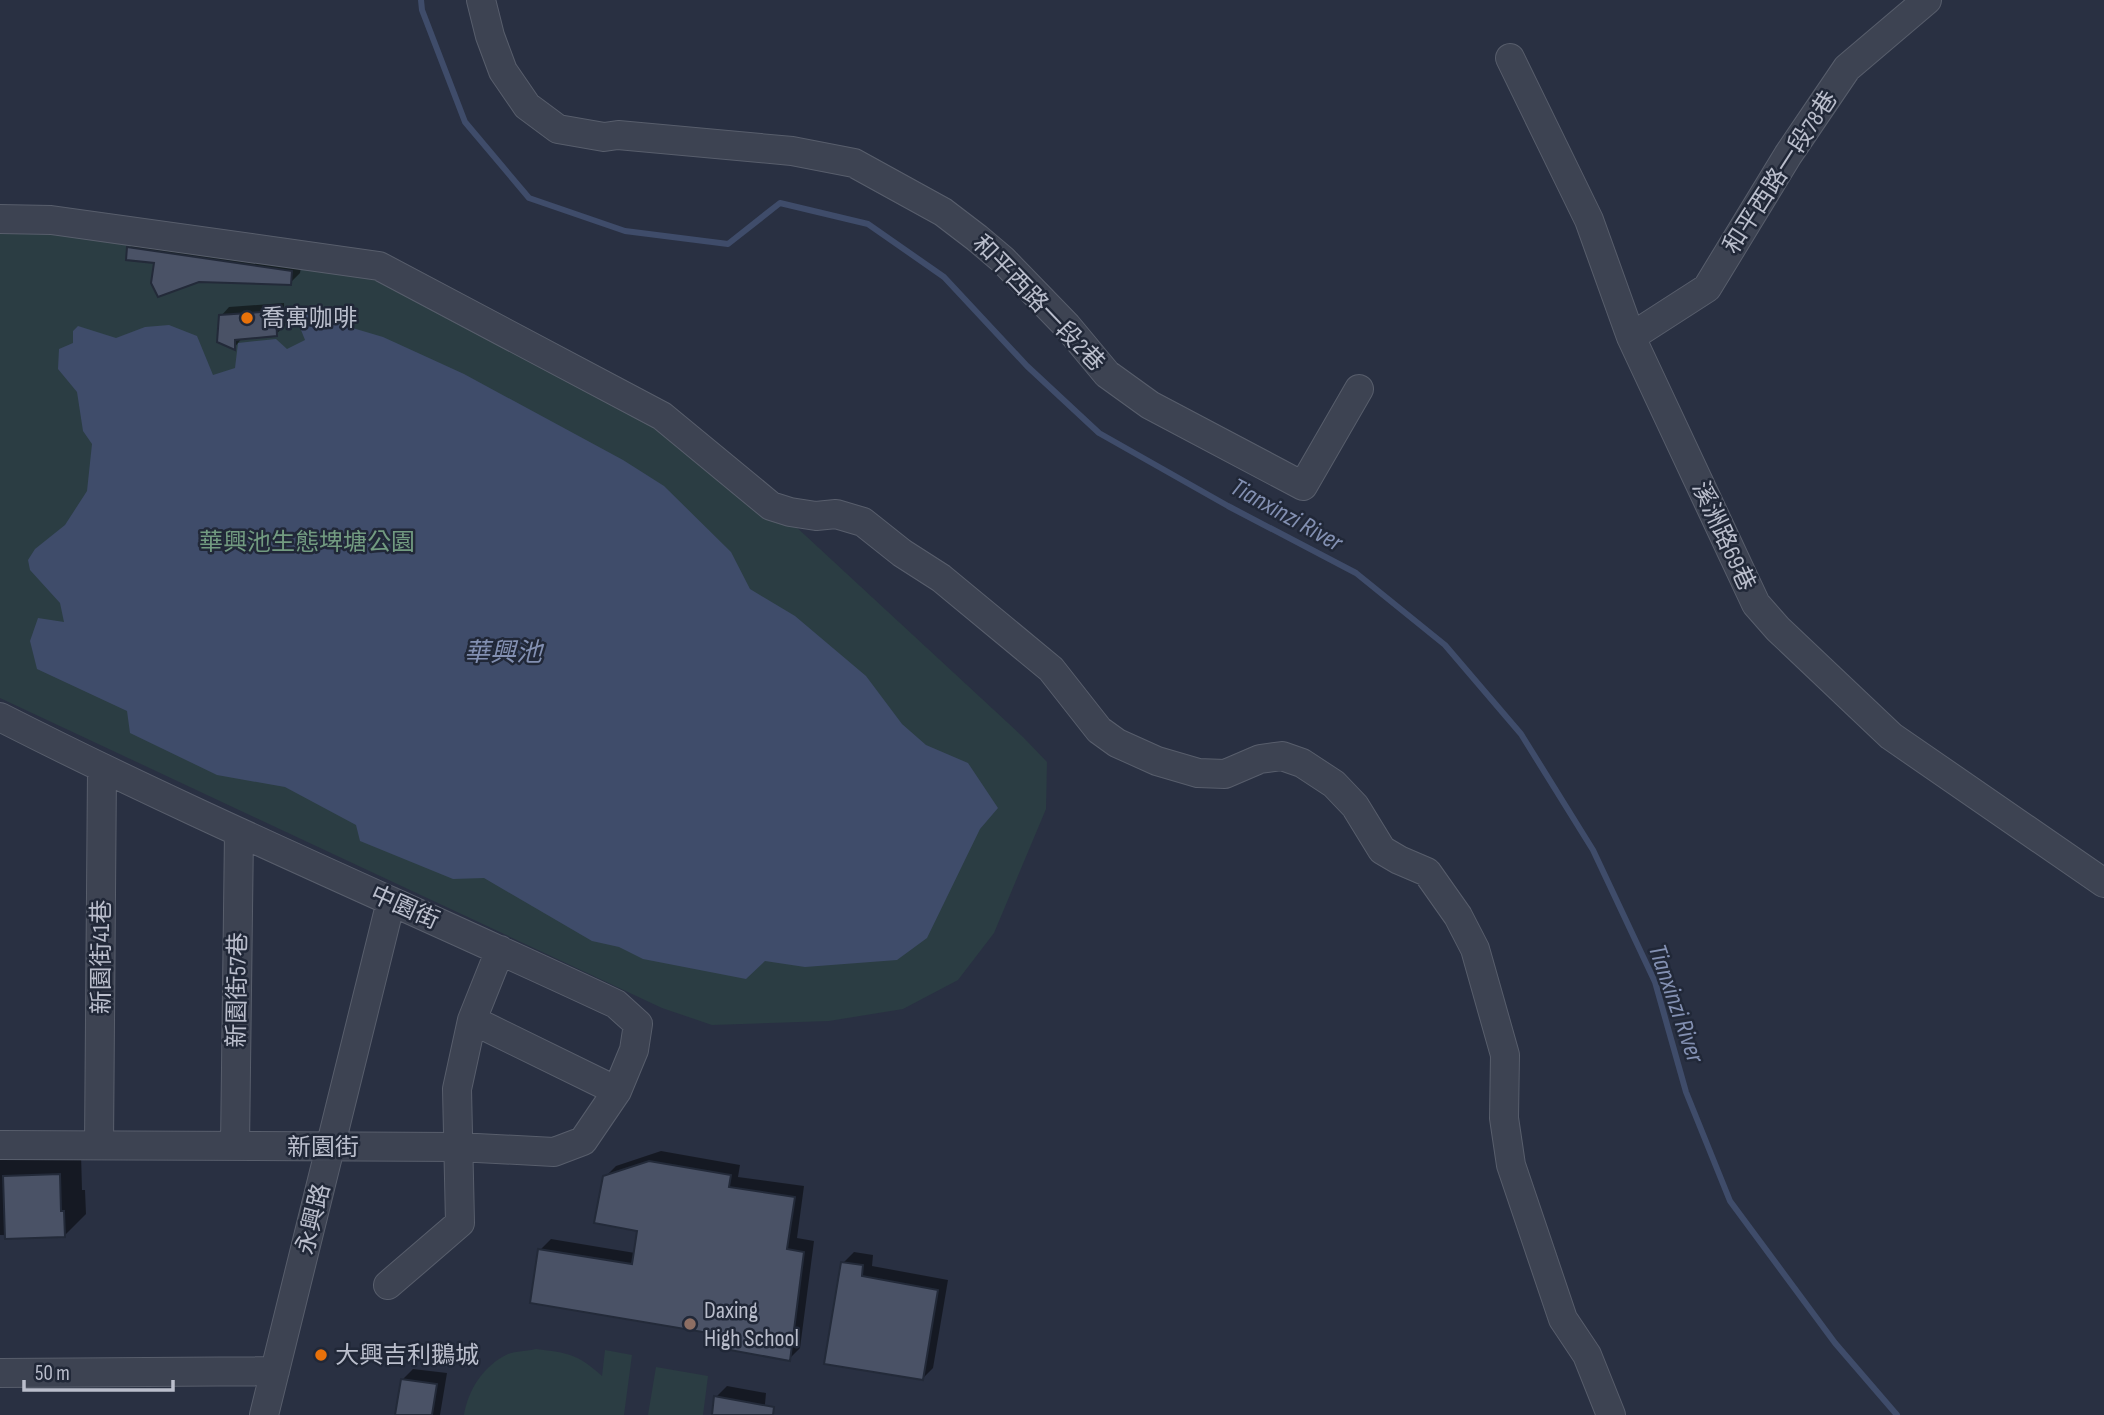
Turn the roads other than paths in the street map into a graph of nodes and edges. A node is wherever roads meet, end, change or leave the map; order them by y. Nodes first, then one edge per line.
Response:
1 (481, 0) edge
2 (1927, 0) edge
3 (1510, 58) dead end
4 (0, 219) edge
5 (1631, 337) junction
6 (1360, 389) dead end
7 (0, 717) edge
8 (102, 769) junction
9 (239, 833) junction
10 (2104, 883) edge
11 (391, 901) junction
12 (499, 950) junction
13 (472, 1020) junction
14 (617, 1091) junction
15 (0, 1145) edge
16 (99, 1145) junction
17 (235, 1146) junction
18 (332, 1147) junction
19 (458, 1147) junction
20 (388, 1284) dead end
21 (275, 1371) junction
22 (0, 1373) edge
23 (264, 1415) edge
24 (1611, 1415) edge

1 - 6 street, 和平西路一段2巷
2 - 5 street, 和平西路一段78巷
3 - 5 street, 溪洲路69巷
4 - 24 street
5 - 10 street, 溪洲路69巷
7 - 8 street, 中園街
8 - 9 street, 中園街
8 - 16 street, 新園街41巷
9 - 11 street, 中園街
9 - 17 street, 新園街57巷
11 - 12 street, 中園街
11 - 18 street, 永興路
12 - 13 street
12 - 14 street, 中園街
13 - 14 street
13 - 19 street
14 - 19 street, 新園街
15 - 16 street, 新園街
16 - 17 street, 新園街
17 - 18 street, 新園街
18 - 19 street, 新園街
18 - 21 street, 永興路
19 - 20 street
21 - 22 street
21 - 23 street, 永興路

